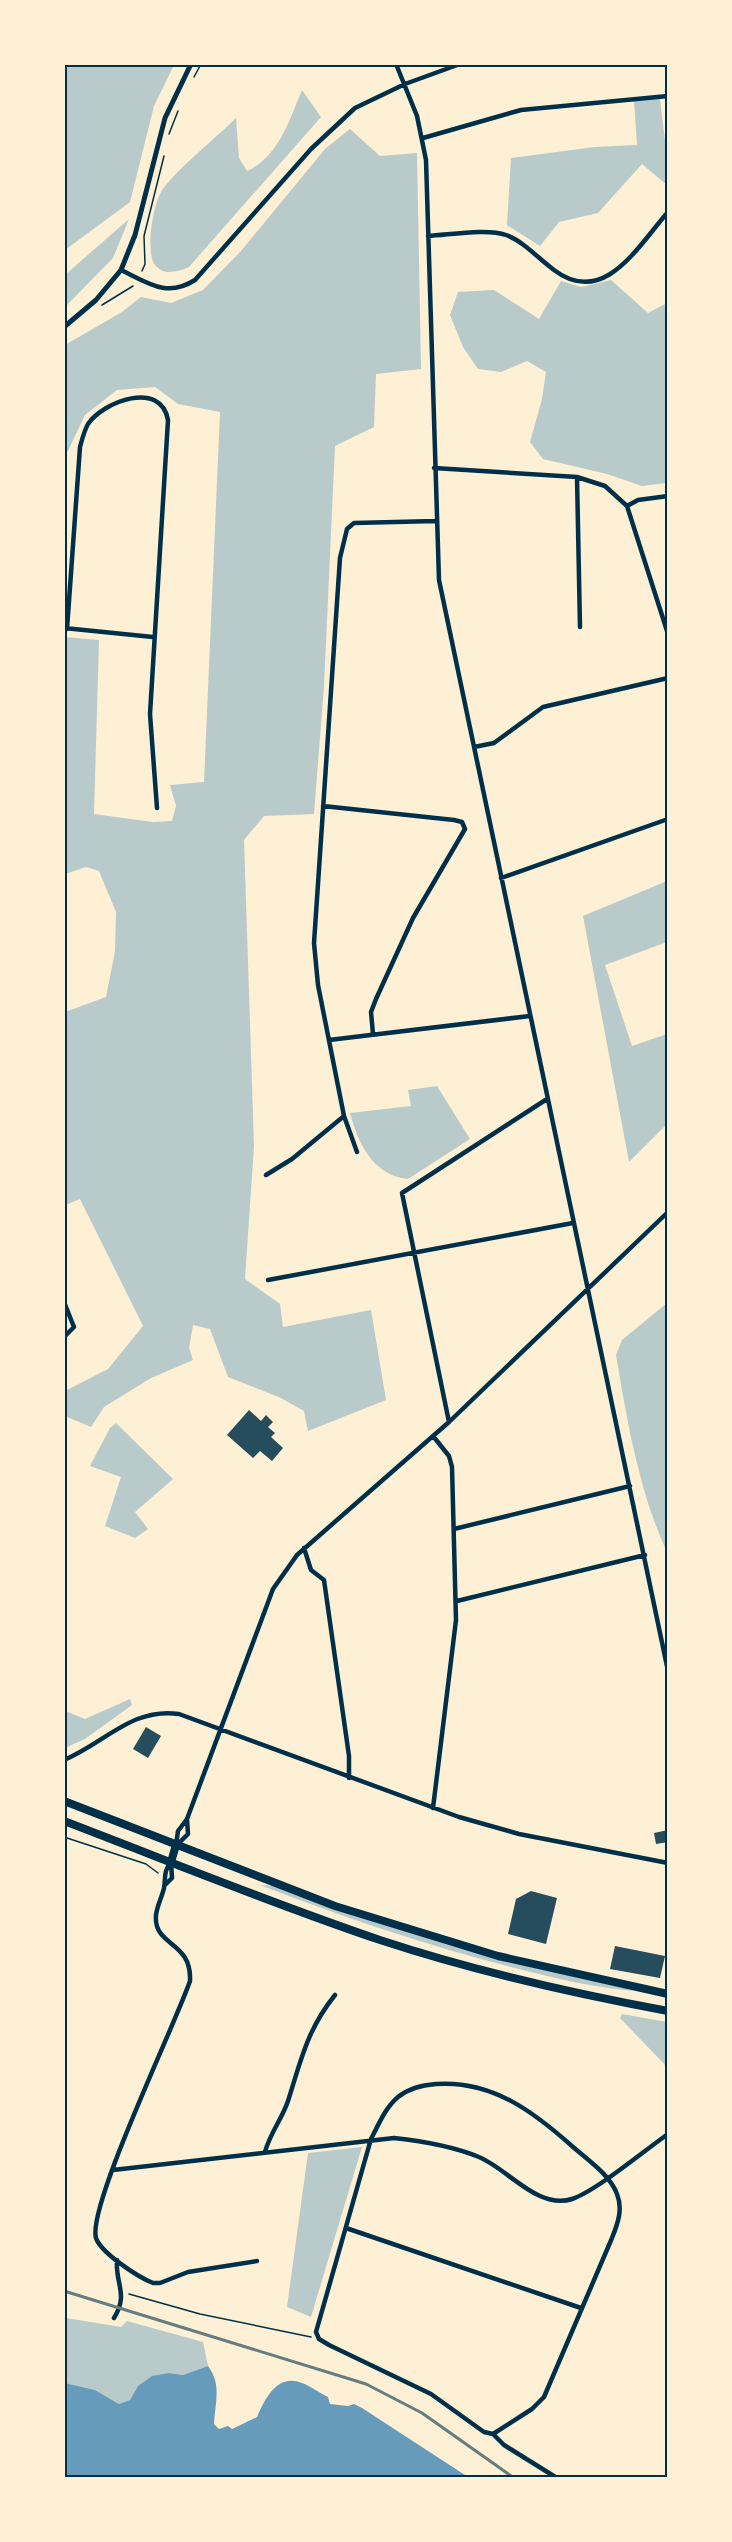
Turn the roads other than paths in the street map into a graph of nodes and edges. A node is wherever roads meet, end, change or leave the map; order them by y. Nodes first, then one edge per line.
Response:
1 (191, 64) edge
2 (396, 64) edge
3 (460, 64) edge
4 (405, 84) junction
5 (668, 96) edge
6 (423, 138) junction
7 (668, 212) edge
8 (428, 236) junction
9 (121, 270) junction
10 (64, 327) edge
11 (434, 468) junction
12 (577, 477) junction
13 (668, 496) edge
14 (627, 506) junction
15 (436, 521) junction
16 (580, 627) dead end
17 (66, 629) edge
18 (668, 634) edge
19 (153, 637) junction
20 (668, 678) edge
21 (474, 747) junction
22 (324, 806) junction
23 (158, 808) dead end
24 (668, 819) edge
25 (501, 878) junction
26 (530, 1016) junction
27 (373, 1034) junction
28 (329, 1040) junction
29 (547, 1099) junction
30 (344, 1116) junction
31 (357, 1152) dead end
32 (266, 1175) dead end
33 (668, 1212) edge
34 (573, 1223) junction
35 (414, 1251) junction
36 (268, 1280) dead end
37 (588, 1288) junction
38 (64, 1302) edge
39 (64, 1336) edge
40 (449, 1422) junction
41 (433, 1436) junction
42 (630, 1486) junction
43 (454, 1528) junction
44 (304, 1548) junction
45 (645, 1555) junction
46 (457, 1601) junction
47 (666, 1655) edge
48 (668, 1671) edge
49 (219, 1730) junction
50 (64, 1760) edge
51 (349, 1778) junction
52 (64, 1801) edge
53 (433, 1809) junction
54 (187, 1820) junction
55 (64, 1821) edge
56 (176, 1845) junction
57 (171, 1862) junction
58 (668, 1863) edge
59 (668, 1994) edge
60 (335, 1995) dead end
61 (668, 2011) edge
62 (668, 2134) edge
63 (371, 2139) junction
64 (266, 2152) junction
65 (112, 2170) junction
66 (607, 2177) junction
67 (346, 2228) junction
68 (117, 2260) junction
69 (257, 2260) dead end
70 (581, 2308) junction
71 (114, 2318) dead end
72 (493, 2434) junction
73 (557, 2478) edge

1 - 9 street
2 - 4 street
3 - 4 street
4 - 6 street
4 - 9 street
5 - 6 street
6 - 8 street
7 - 8 street
8 - 11 street
9 - 10 street
11 - 12 street
11 - 15 street
12 - 14 street
12 - 16 street
13 - 14 street
14 - 18 street
15 - 21 street
15 - 22 street
17 - 19 street
17 - 19 street
19 - 23 street
20 - 21 street
21 - 25 street
22 - 27 street
22 - 28 street
24 - 25 street
25 - 26 street
26 - 27 street
26 - 29 street
27 - 28 street
28 - 30 street
29 - 34 street
29 - 35 street
30 - 31 street
30 - 32 street
33 - 37 street
34 - 35 street
34 - 37 street
35 - 36 street
35 - 40 street
37 - 40 street
37 - 42 street
38 - 39 street
40 - 41 street
41 - 43 street
41 - 44 street
42 - 43 street
42 - 45 street
43 - 46 street
44 - 49 street
44 - 51 street
45 - 46 street
45 - 47 street
46 - 53 street
47 - 48 street
49 - 50 street
49 - 51 street
49 - 54 street
51 - 53 street
52 - 56 highway
53 - 58 street
54 - 56 street
54 - 56 street
55 - 57 highway
56 - 57 highway
56 - 59 highway
57 - 61 highway
57 - 65 street
60 - 64 street
62 - 66 street
63 - 64 street
63 - 66 street
63 - 66 street
63 - 67 street
64 - 65 street
65 - 68 street
66 - 70 street
67 - 70 street
67 - 72 street
68 - 69 street
68 - 71 street
70 - 72 street
72 - 73 street

